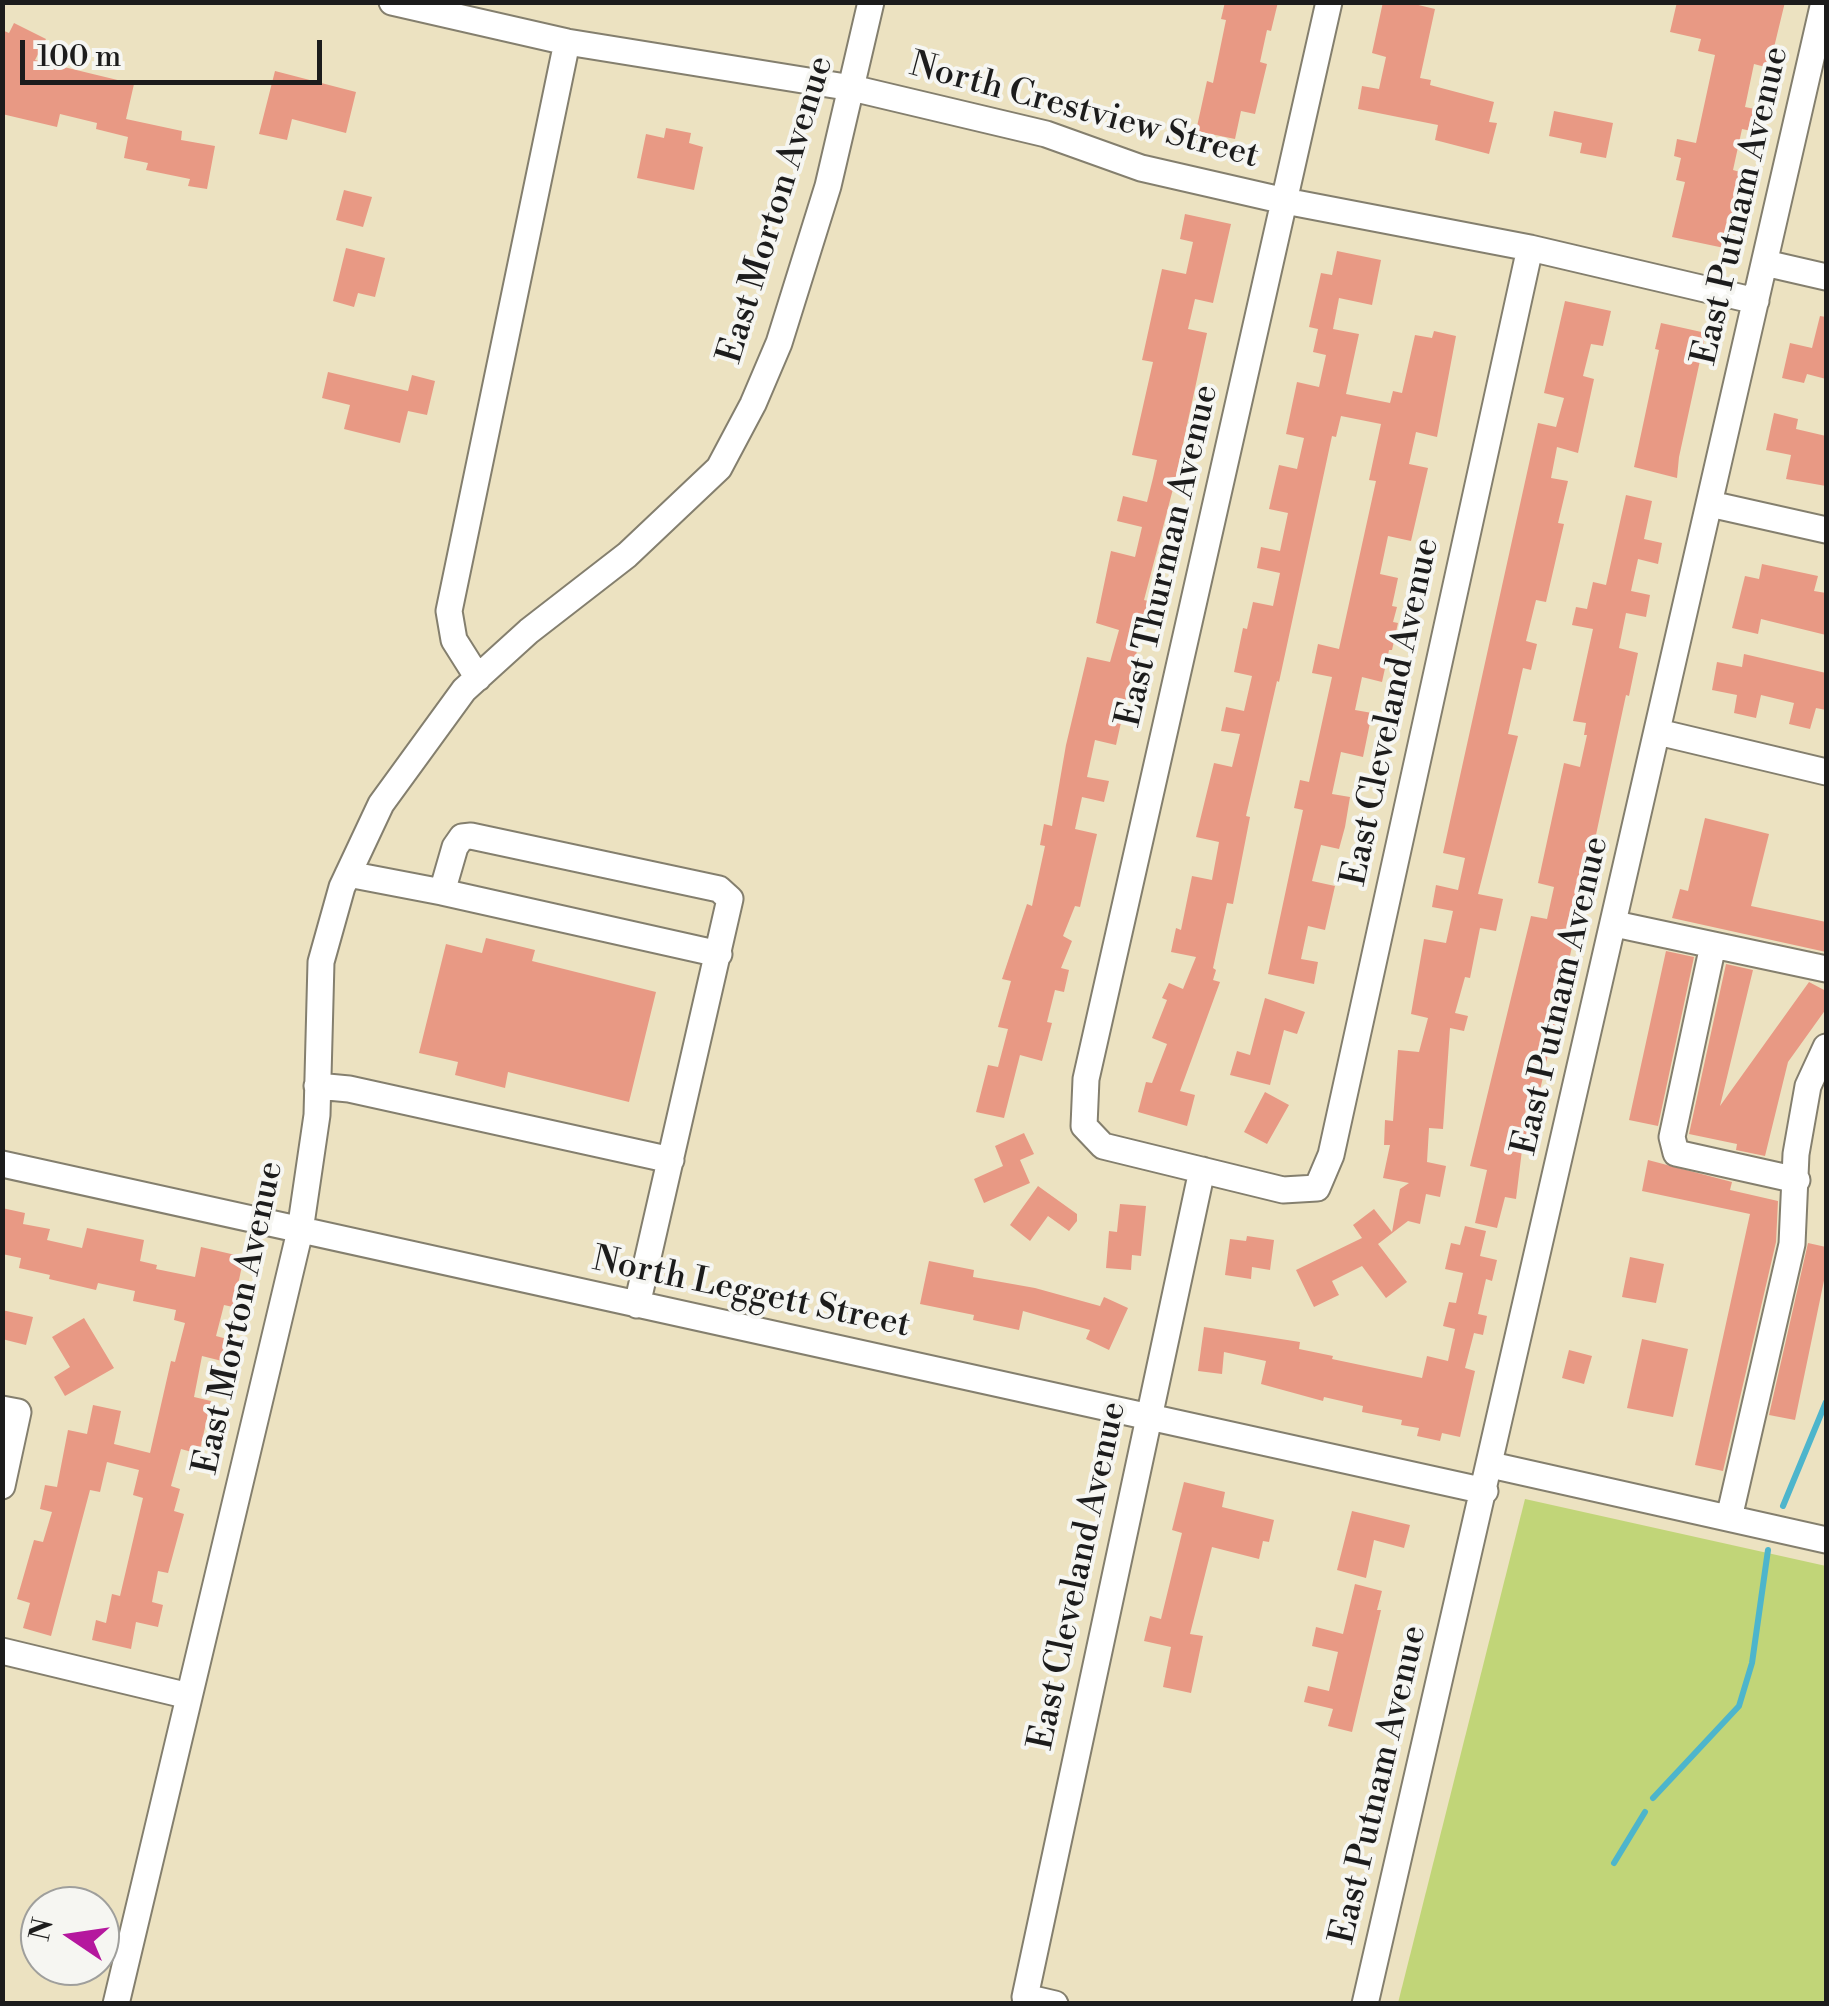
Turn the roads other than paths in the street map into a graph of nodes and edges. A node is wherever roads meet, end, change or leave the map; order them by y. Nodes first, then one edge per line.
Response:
1 (392, 2) edge
2 (871, 2) edge
3 (1328, 2) edge
4 (1824, 2) edge
5 (567, 42) junction
6 (852, 88) junction
7 (1285, 201) junction
8 (1530, 248) junction
9 (1765, 263) junction
10 (1826, 278) edge
11 (1756, 301) junction
12 (1710, 504) junction
13 (1826, 530) edge
14 (478, 678) junction
15 (1658, 732) junction
16 (1826, 772) edge
17 (348, 874) junction
18 (442, 892) junction
19 (1615, 924) junction
20 (1713, 945) junction
21 (719, 954) junction
22 (1826, 970) edge
23 (1826, 1047) edge
24 (317, 1086) junction
25 (671, 1160) junction
26 (2, 1164) edge
27 (1202, 1170) junction
28 (1797, 1180) junction
29 (300, 1231) junction
30 (637, 1305) junction
31 (10, 1411) edge
32 (1148, 1418) junction
33 (1491, 1465) junction
34 (2, 1486) edge
35 (1485, 1491) junction
36 (1728, 1518) junction
37 (1826, 1540) edge
38 (2, 1652) edge
39 (189, 1696) junction
40 (116, 2004) edge
41 (1055, 2004) edge
42 (1365, 2004) edge

1 - 5 street, North Crestview Street
2 - 6 street, East Morton Avenue
3 - 7 street, East Thurman Avenue
4 - 9 street, East Putnam Avenue
5 - 6 street, North Crestview Street
5 - 14 street
6 - 7 street, North Crestview Street
6 - 14 street, East Morton Avenue
7 - 8 street, North Crestview Street
7 - 27 street, East Thurman Avenue
8 - 11 street, North Crestview Street
8 - 27 street, East Cleveland Avenue
9 - 10 street
9 - 11 street, East Putnam Avenue
11 - 12 street, East Putnam Avenue
12 - 13 street
12 - 15 street, East Putnam Avenue
14 - 17 street, East Morton Avenue
15 - 16 street
15 - 19 street, East Putnam Avenue
17 - 18 street
17 - 24 street, East Morton Avenue
18 - 21 street
18 - 21 street
19 - 20 street
19 - 33 street, East Putnam Avenue
20 - 22 street
20 - 28 street
21 - 25 street
23 - 28 street
24 - 25 street
24 - 29 street, East Morton Avenue
25 - 30 street
26 - 29 street, North Leggett Street
27 - 32 street, East Cleveland Avenue
28 - 36 street
29 - 30 street, North Leggett Street
29 - 39 street, East Morton Avenue
30 - 32 street, North Leggett Street
31 - 34 street
32 - 35 street, North Leggett Street
32 - 41 street, East Cleveland Avenue
33 - 35 street, East Putnam Avenue
33 - 36 street
35 - 42 street, East Putnam Avenue
36 - 37 street
38 - 39 street
39 - 40 street, East Morton Avenue

